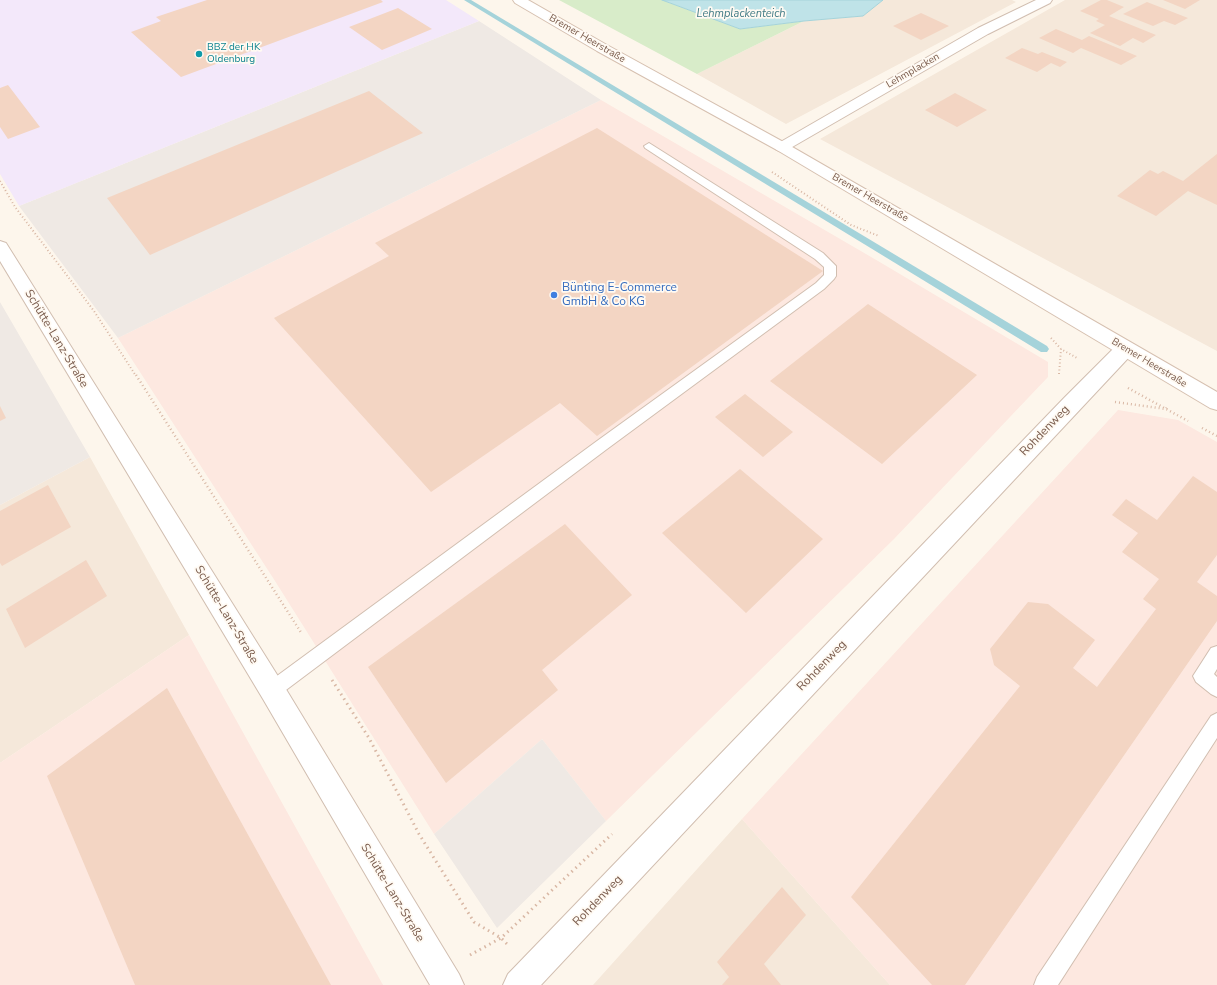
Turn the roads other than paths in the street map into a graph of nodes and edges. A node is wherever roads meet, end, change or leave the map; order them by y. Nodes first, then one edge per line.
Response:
1 (519, 0) edge
2 (1046, 0) edge
3 (649, 146) dead end
4 (782, 147) junction
5 (0, 247) edge
6 (1125, 349) junction
7 (1217, 402) edge
8 (1217, 654) edge
9 (1217, 688) edge
10 (272, 690) junction
11 (1217, 722) edge
12 (526, 978) edge
13 (448, 985) edge
14 (1045, 985) edge

1 - 4 street, Bremer Heerstraße
2 - 4 street, Lehmplacken
3 - 10 lane
4 - 6 street, Bremer Heerstraße
5 - 10 street, Schütte-Lanz-Straße
6 - 7 street, Bremer Heerstraße
6 - 12 street, Rohdenweg
8 - 9 lane
10 - 13 street, Schütte-Lanz-Straße
11 - 14 lane

